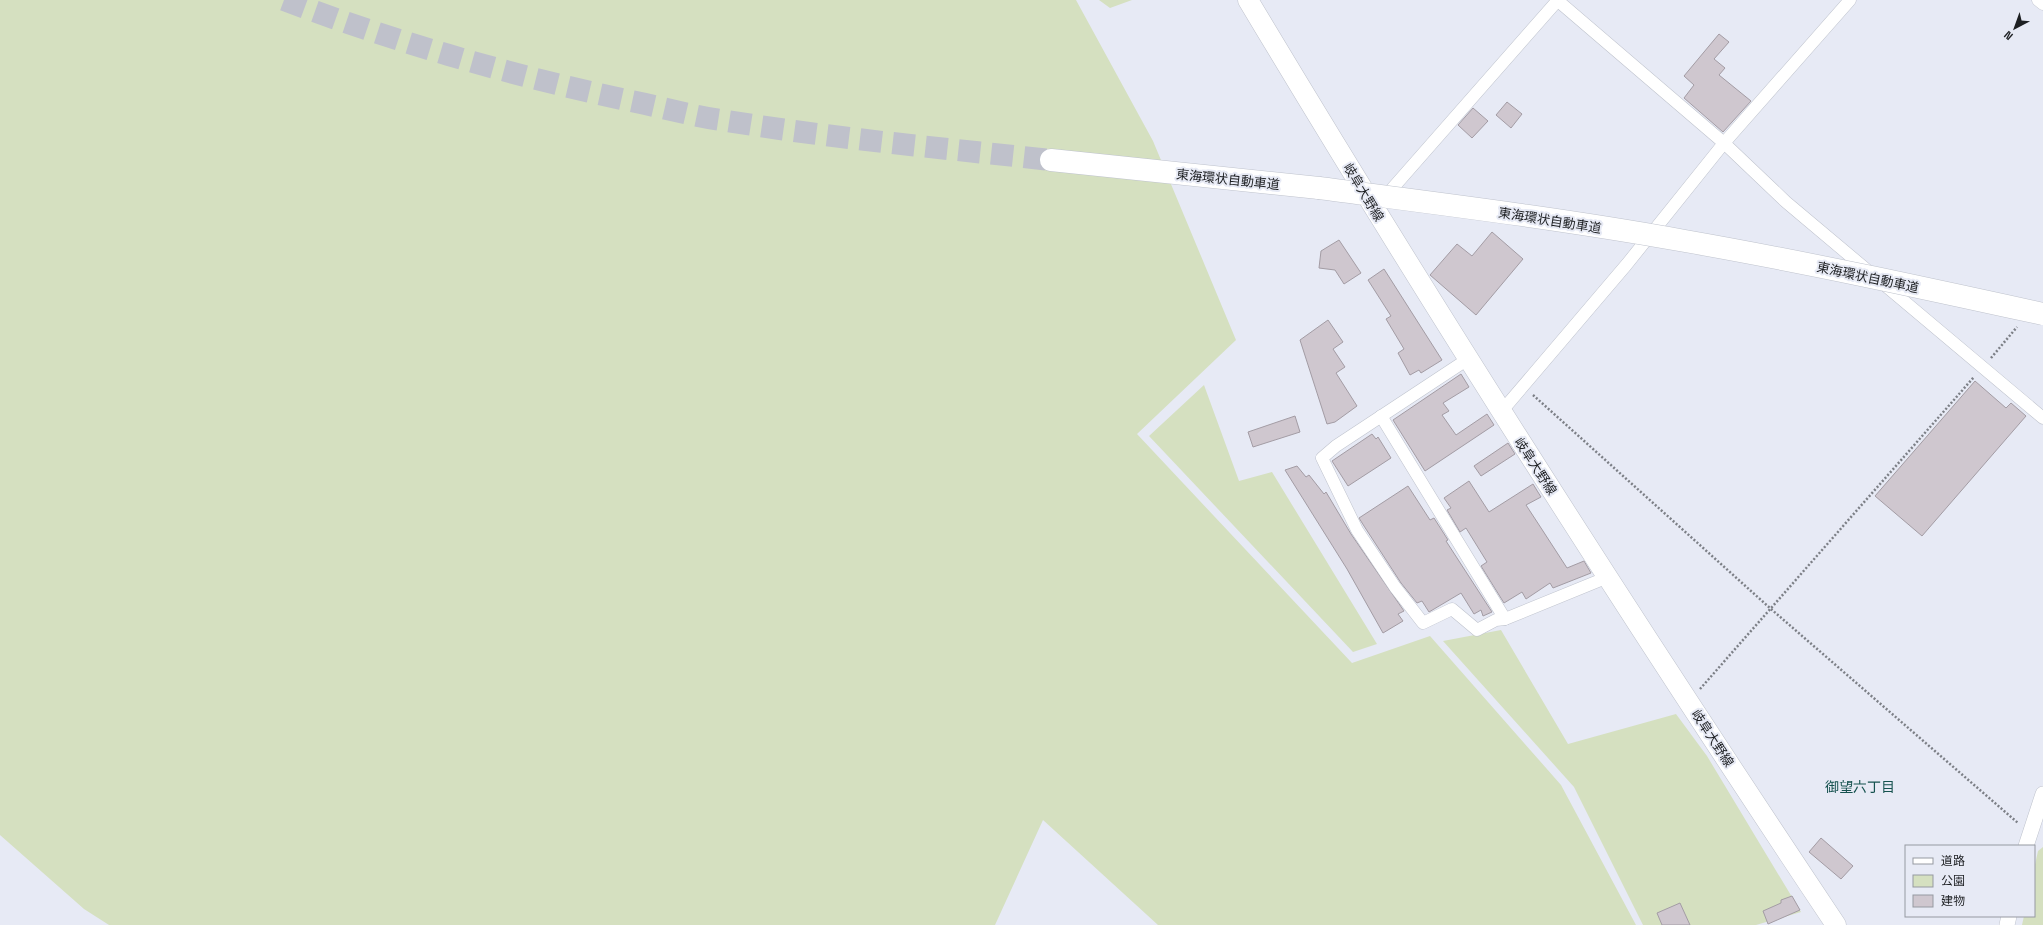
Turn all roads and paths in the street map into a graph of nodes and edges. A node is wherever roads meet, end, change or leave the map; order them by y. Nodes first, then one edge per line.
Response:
1 (1248, 0) edge
2 (1558, 0) edge
3 (1850, 0) edge
4 (2038, 0) edge
5 (2043, 4) edge
6 (1724, 142) junction
7 (1051, 160) tunnel mouth
8 (1374, 210) junction
9 (2043, 314) edge
10 (2018, 326) dead end
11 (1468, 359) junction
12 (1983, 367) junction
13 (1524, 387) junction
14 (1501, 412) junction
15 (1381, 416) junction
16 (2043, 418) edge
17 (1608, 577) junction
18 (1771, 609) junction
19 (1505, 619) junction
20 (1689, 701) junction
21 (2043, 794) edge
22 (2028, 840) edge
23 (1836, 925) edge

1 - 8 main road, 岐阜大野線
2 - 6 street
2 - 8 street
3 - 6 street
4 - 5 street
6 - 12 street
6 - 13 street
7 - 9 highway, 東海環状自動車道, bridge
8 - 11 main road, 岐阜大野線
10 - 12 path
11 - 14 main road, 岐阜大野線
11 - 15 street
12 - 16 street
12 - 18 path
13 - 14 street
13 - 18 path
14 - 17 main road, 岐阜大野線
15 - 19 street
15 - 19 street
17 - 19 street
17 - 20 main road, 岐阜大野線
18 - 20 path
18 - 22 path
20 - 23 main road, 岐阜大野線
21 - 22 street

